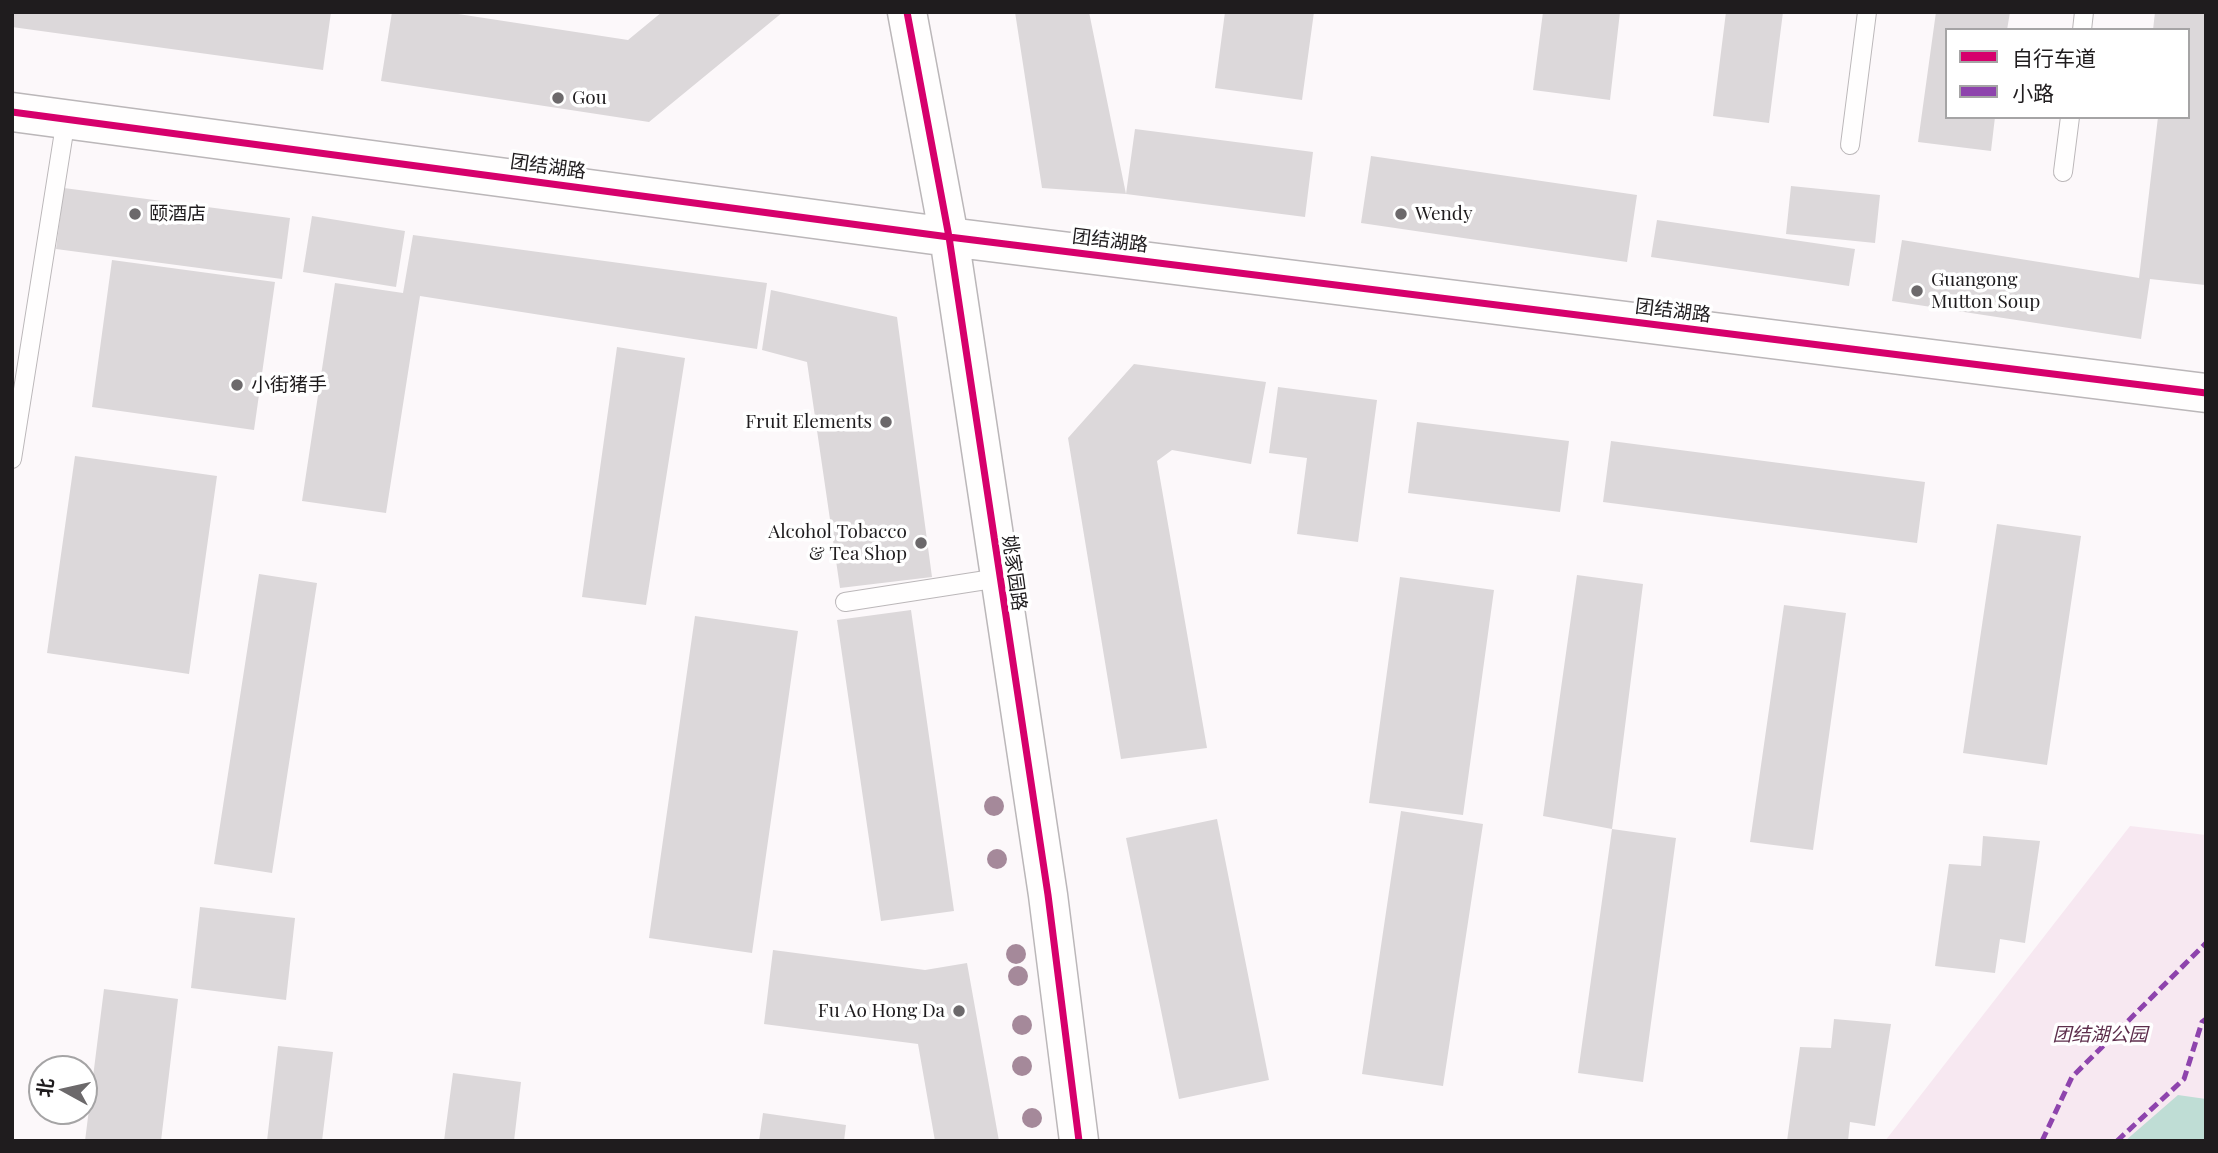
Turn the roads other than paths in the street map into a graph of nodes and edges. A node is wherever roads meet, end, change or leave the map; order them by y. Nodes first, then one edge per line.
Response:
1 (908, 12) edge
2 (1867, 12) edge
3 (12, 111) edge
4 (66, 119) junction
5 (2070, 119) edge
6 (1850, 145) dead end
7 (2063, 172) dead end
8 (949, 237) junction
9 (2206, 393) edge
10 (12, 459) edge
11 (999, 578) junction
12 (845, 602) dead end
13 (1079, 1141) edge

1 - 8 street, 姚家园路
2 - 6 lane
3 - 4 street, 团结湖路
4 - 8 street, 团结湖路
4 - 10 lane
5 - 7 lane
8 - 9 street, 团结湖路
8 - 11 street, 姚家园路
11 - 12 lane
11 - 13 street, 姚家园路

